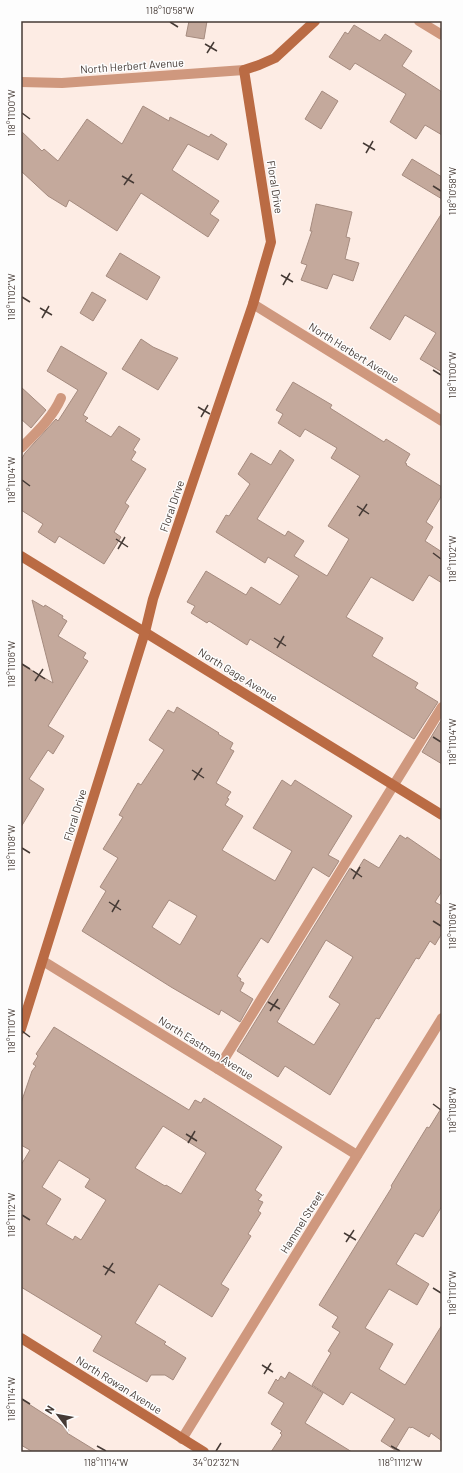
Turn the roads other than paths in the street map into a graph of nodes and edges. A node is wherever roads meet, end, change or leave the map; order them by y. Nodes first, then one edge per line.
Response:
1 (315, 21) edge
2 (419, 21) edge
3 (442, 35) edge
4 (244, 70) junction
5 (21, 82) edge
6 (253, 304) junction
7 (61, 398) dead end
8 (442, 421) edge
9 (21, 448) edge
10 (21, 556) edge
11 (145, 632) junction
12 (442, 707) edge
13 (394, 785) junction
14 (442, 815) edge
15 (43, 961) junction
16 (442, 1018) edge
17 (21, 1027) edge
18 (218, 1069) junction
19 (357, 1156) junction
20 (21, 1338) edge
21 (182, 1439) junction
22 (204, 1452) edge

1 - 4 street
2 - 3 street
4 - 5 street, North Herbert Avenue
4 - 6 street, Floral Drive
6 - 8 street, North Herbert Avenue
6 - 11 street, Floral Drive
7 - 9 street
10 - 11 street, North Gage Avenue
11 - 13 street, North Gage Avenue
11 - 15 street, Floral Drive
12 - 13 street
13 - 14 street, North Gage Avenue
13 - 18 street
15 - 17 street, Floral Drive
15 - 18 street, North Eastman Avenue
16 - 19 street, Hammel Street
18 - 19 street, North Eastman Avenue
19 - 21 street, Hammel Street
20 - 21 street, North Rowan Avenue
21 - 22 street, North Rowan Avenue

